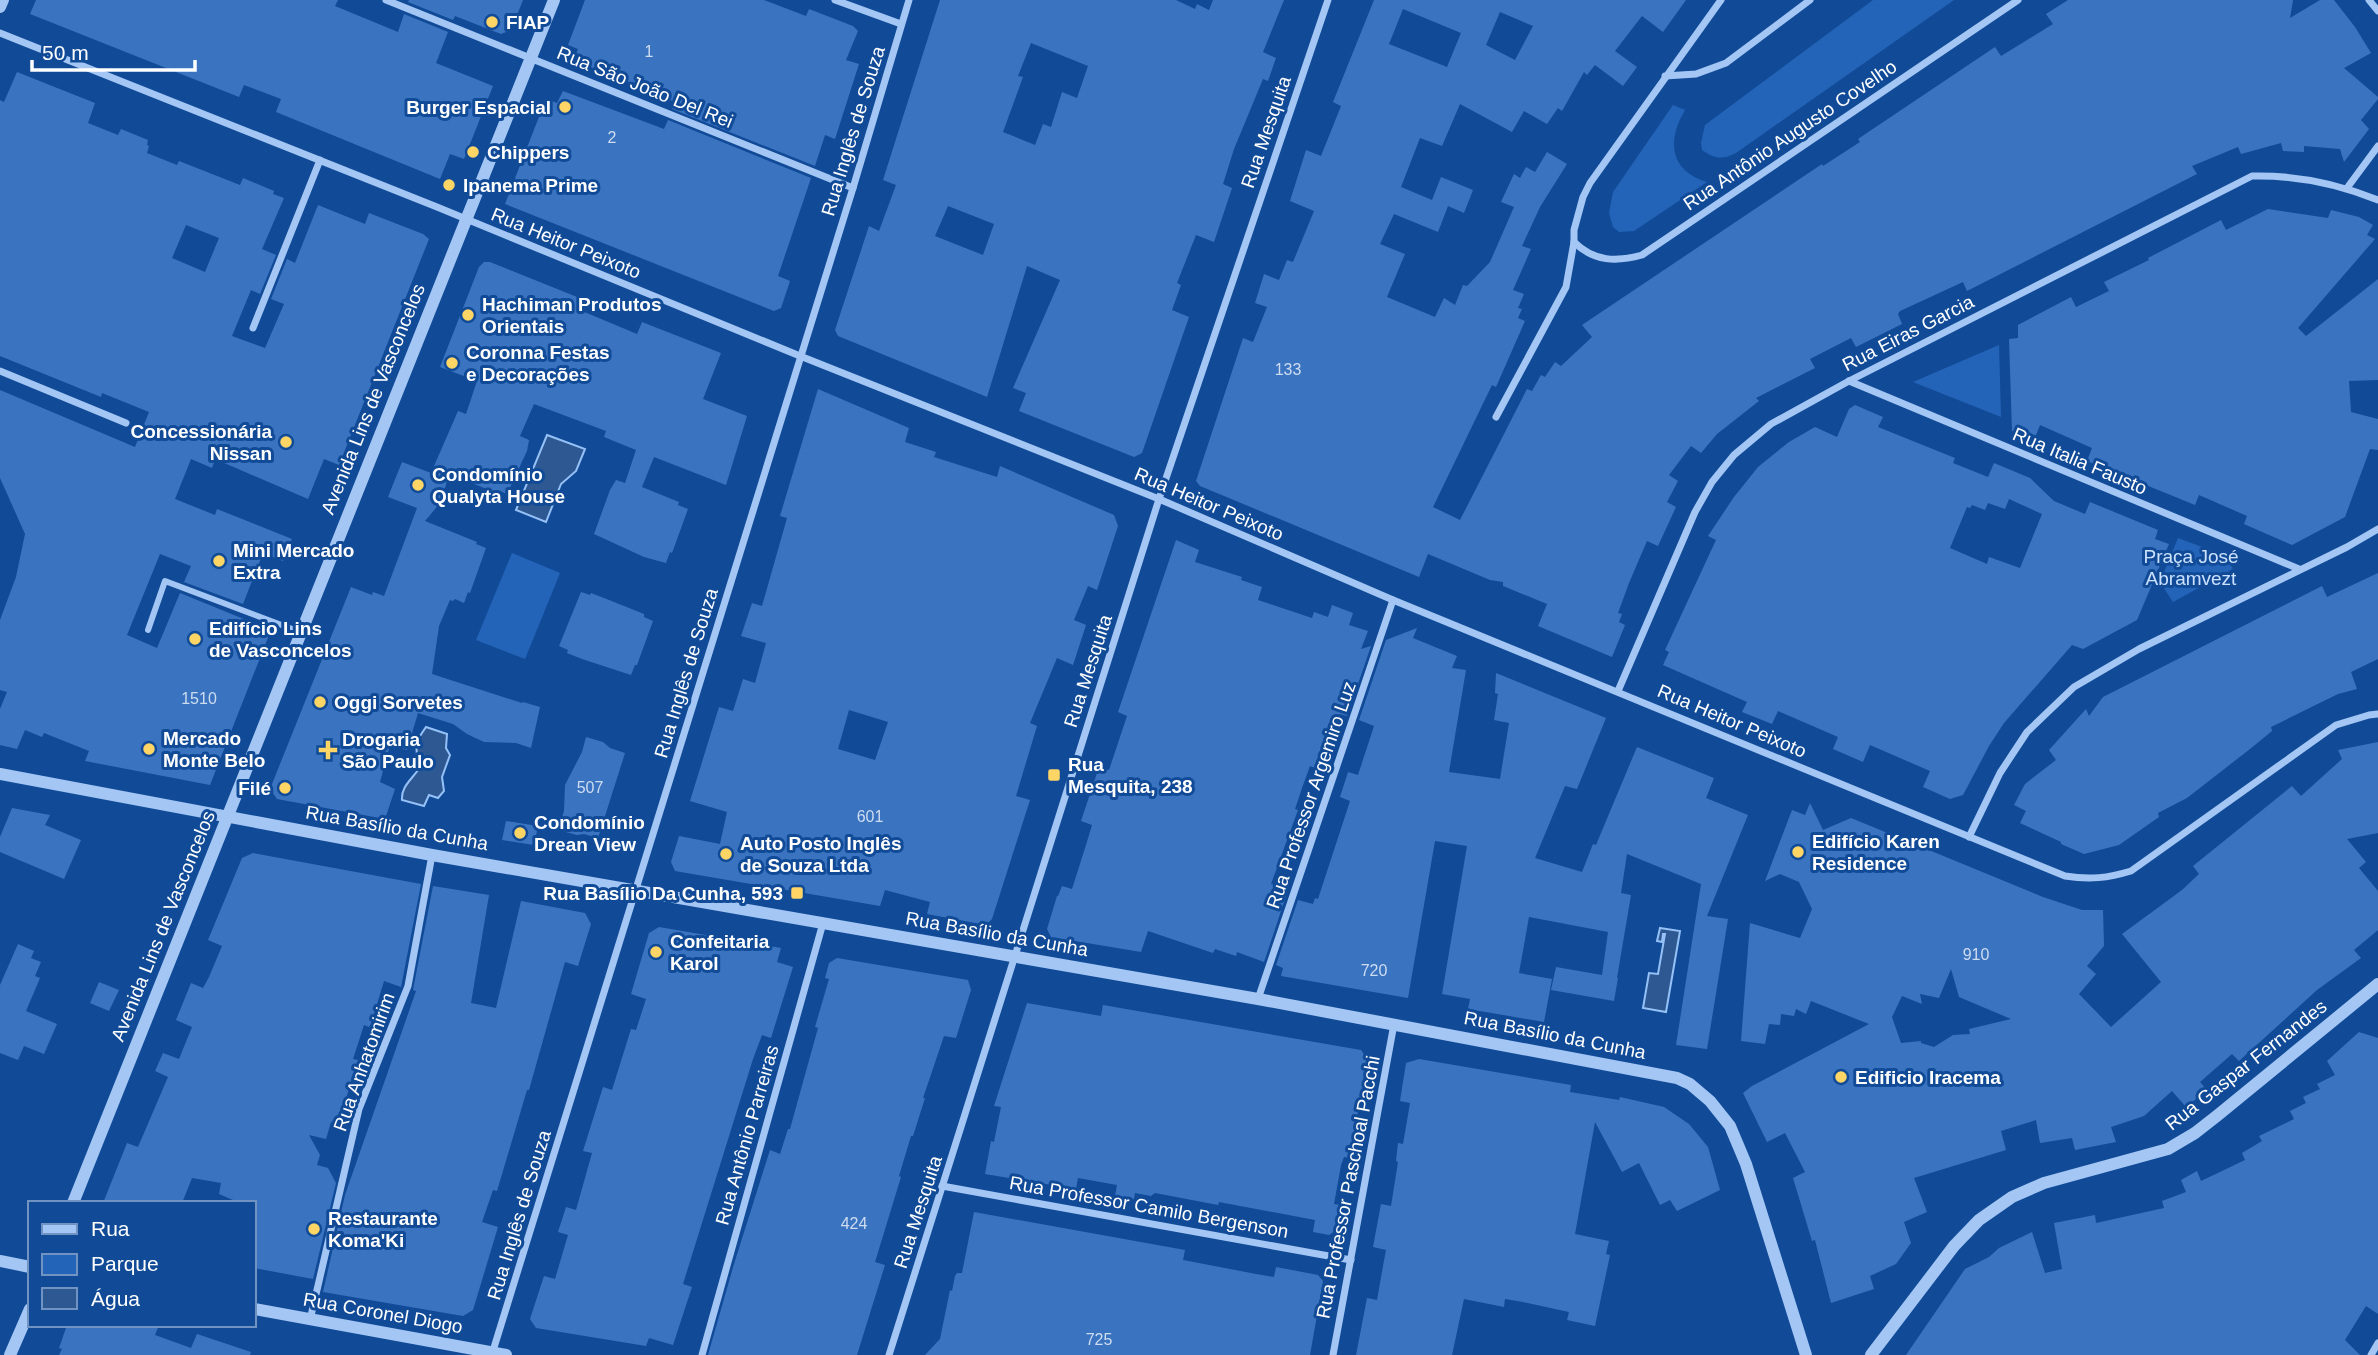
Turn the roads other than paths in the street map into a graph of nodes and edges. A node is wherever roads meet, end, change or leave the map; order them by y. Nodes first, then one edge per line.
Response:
1 (3, 0) edge
2 (386, 0) edge
3 (554, 0) edge
4 (835, 0) edge
5 (909, 0) edge
6 (1328, 0) edge
7 (1721, 0) edge
8 (1810, 0) edge
9 (2018, 0) edge
10 (2369, 0) edge
11 (0, 7) edge
12 (2378, 11) edge
13 (901, 24) junction
14 (0, 33) edge
15 (531, 58) junction
16 (1665, 76) junction
17 (2378, 146) edge
18 (320, 160) junction
19 (853, 188) junction
20 (2347, 188) junction
21 (2378, 200) edge
22 (467, 219) junction
23 (1574, 242) junction
24 (253, 328) dead end
25 (800, 356) junction
26 (0, 371) edge
27 (1849, 381) junction
28 (1496, 416) dead end
29 (126, 423) dead end
30 (1159, 499) junction
31 (2378, 529) edge
32 (2299, 569) junction
33 (1393, 600) junction
34 (148, 630) dead end
35 (300, 632) junction
36 (1618, 691) junction
37 (2378, 714) edge
38 (0, 774) edge
39 (228, 816) junction
40 (1969, 837) junction
41 (432, 855) junction
42 (635, 889) junction
43 (823, 923) junction
44 (1014, 957) junction
45 (2378, 984) edge
46 (1258, 999) junction
47 (1394, 1024) junction
48 (942, 1186) junction
49 (74, 1201) edge
50 (1351, 1260) junction
51 (0, 1261) edge
52 (28, 1267) edge
53 (256, 1309) edge
54 (28, 1313) edge
55 (310, 1320) junction
56 (2378, 1343) edge
57 (497, 1354) edge
58 (10, 1355) edge
59 (702, 1355) edge
60 (889, 1355) edge
61 (1333, 1355) edge
62 (1806, 1355) edge
63 (1871, 1355) edge
64 (2371, 1355) edge

1 - 11 street
2 - 15 street, Rua São João Del Rei
3 - 15 street, Avenida Lins de Vasconcelos
4 - 13 street
5 - 13 street, Rua Inglês de Souza
6 - 30 street, Rua Mesquita
7 - 16 street
8 - 16 street
9 - 23 street, Rua Antônio Augusto Covelho
10 - 12 street
13 - 19 street, Rua Inglês de Souza
14 - 18 street, Rua Heitor Peixoto
15 - 19 street, Rua São João Del Rei
15 - 22 street, Avenida Lins de Vasconcelos
16 - 23 street
17 - 20 street
18 - 22 street, Rua Heitor Peixoto
18 - 24 street
19 - 25 street, Rua Inglês de Souza
20 - 21 street, Rua Eiras Garcia
20 - 27 street, Rua Eiras Garcia
22 - 25 street, Rua Heitor Peixoto
22 - 35 street, Avenida Lins de Vasconcelos
23 - 28 street
25 - 30 street, Rua Heitor Peixoto
25 - 42 street, Rua Inglês de Souza
26 - 29 street
27 - 32 street, Rua Italia Fausto
27 - 36 street, Rua Eiras Garcia
30 - 33 street, Rua Heitor Peixoto
30 - 44 street, Rua Mesquita
31 - 32 street
32 - 40 street
33 - 36 street, Rua Heitor Peixoto
33 - 46 street, Rua Professor Argemiro Luz
34 - 35 street
35 - 39 street, Avenida Lins de Vasconcelos
36 - 40 street, Rua Heitor Peixoto
37 - 40 street, Rua Heitor Peixoto
38 - 39 street, Rua Basílio da Cunha
39 - 41 street, Rua Basílio da Cunha
39 - 49 street, Avenida Lins de Vasconcelos
41 - 42 street, Rua Basílio da Cunha
41 - 55 street, Rua Anhatomirim
42 - 43 street, Rua Basílio da Cunha
42 - 57 street, Rua Inglês de Souza
43 - 44 street, Rua Basílio da Cunha
43 - 59 street, Rua Antônio Parreiras
44 - 46 street, Rua Basílio da Cunha
44 - 48 street, Rua Mesquita
45 - 63 street, Rua Gaspar Fernandes
46 - 47 street, Rua Basílio da Cunha
47 - 50 street, Rua Professor Paschoal Pacchi
47 - 62 street, Rua Basílio da Cunha
48 - 50 street, Rua Professor Camilo Bergenson
48 - 60 street, Rua Mesquita
50 - 61 street, Rua Professor Paschoal Pacchi
51 - 52 street
53 - 55 street, Rua Coronel Diogo
54 - 58 street
55 - 57 street, Rua Coronel Diogo
56 - 64 street

